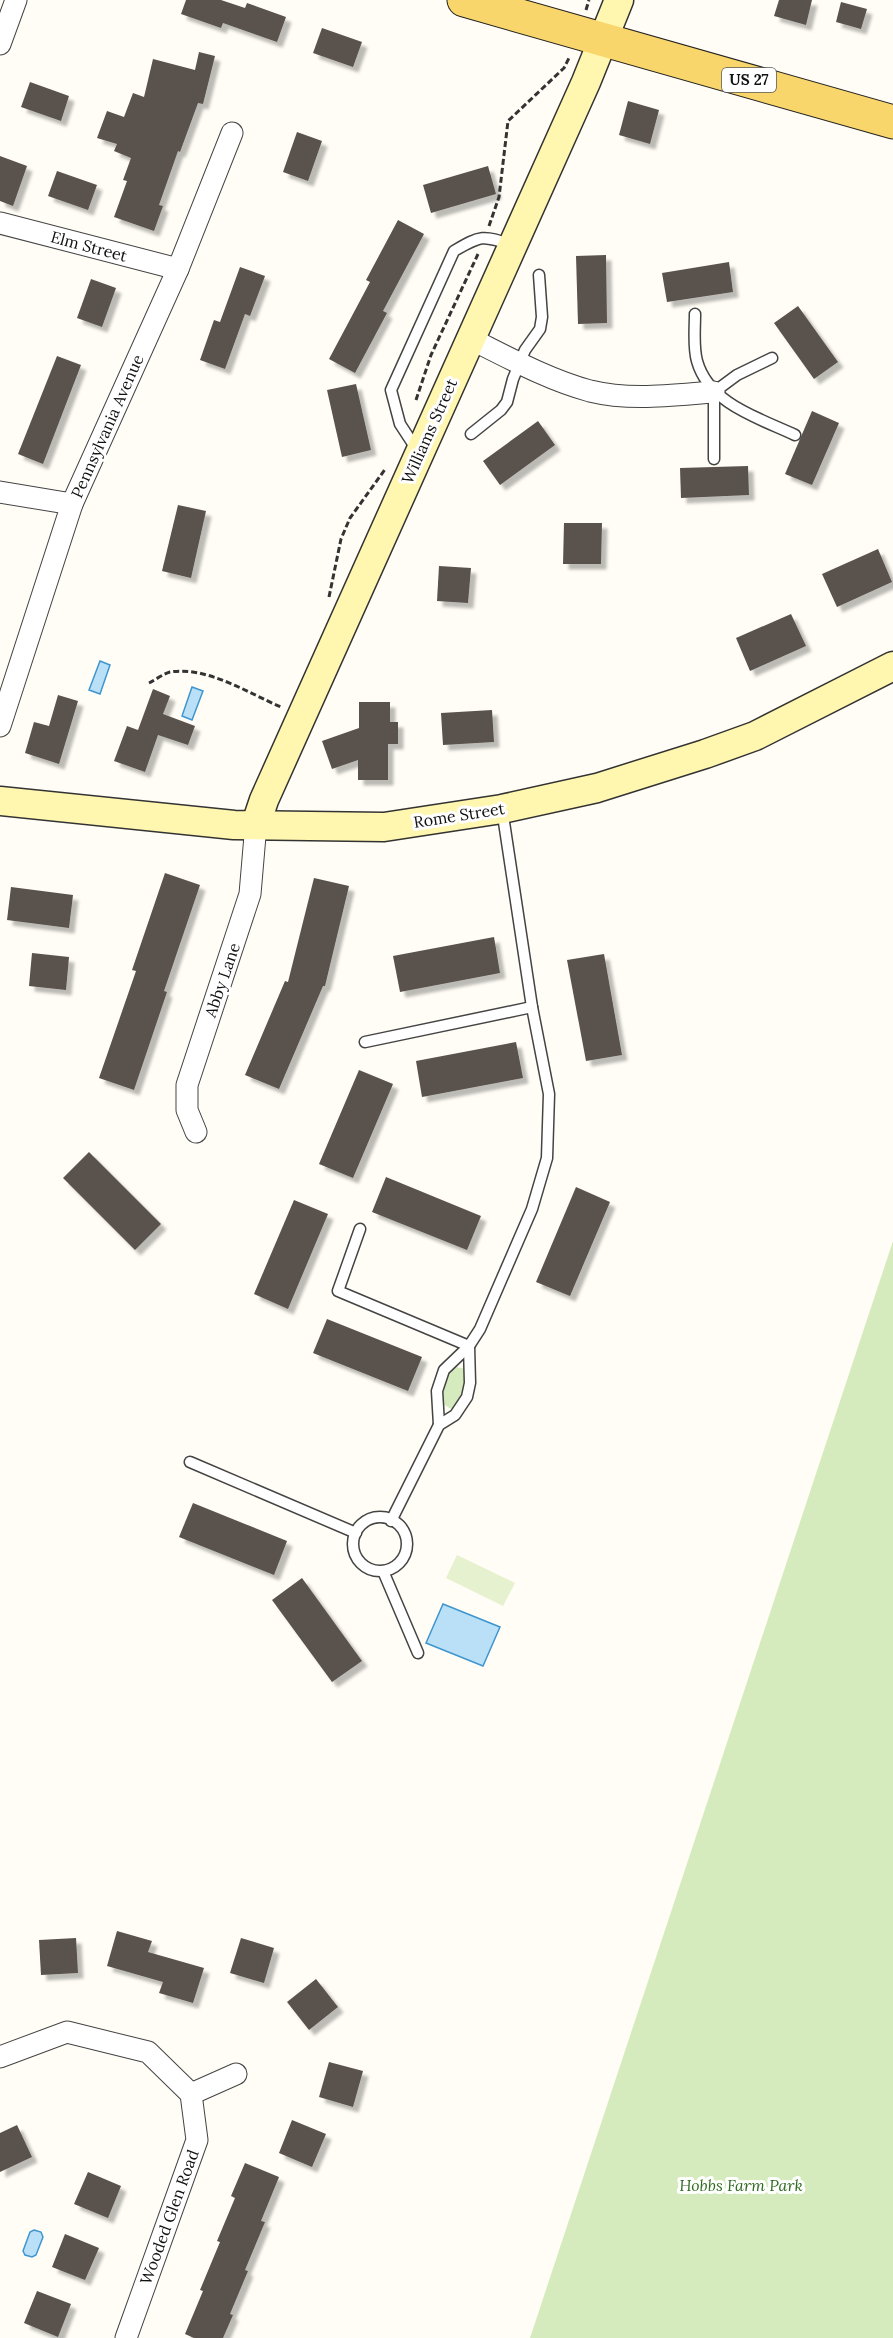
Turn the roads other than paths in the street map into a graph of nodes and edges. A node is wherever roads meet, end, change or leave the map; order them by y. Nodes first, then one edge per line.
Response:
1 (16, 0) edge
2 (465, 0) edge
3 (619, 0) edge
4 (604, 39) junction
5 (0, 44) edge
6 (893, 122) edge
7 (232, 134) dead end
8 (0, 222) edge
9 (512, 245) junction
10 (178, 269) junction
11 (539, 275) dead end
12 (695, 314) dead end
13 (471, 339) junction
14 (772, 357) dead end
15 (519, 363) junction
16 (714, 392) junction
17 (471, 434) dead end
18 (795, 435) dead end
19 (419, 453) junction
20 (714, 459) dead end
21 (0, 492) edge
22 (72, 504) junction
23 (893, 666) edge
24 (0, 726) edge
25 (0, 801) edge
26 (502, 809) junction
27 (256, 824) junction
28 (532, 1007) junction
29 (365, 1042) dead end
30 (196, 1132) dead end
31 (360, 1229) dead end
32 (469, 1346) junction
33 (439, 1425) junction
34 (190, 1462) dead end
35 (391, 1521) junction
36 (356, 1533) junction
37 (383, 1571) junction
38 (418, 1653) dead end
39 (0, 2057) edge
40 (236, 2074) dead end
41 (191, 2094) junction
42 (126, 2338) edge

1 - 5 street
2 - 4 main road, US 27
3 - 4 street, Williams Street
4 - 6 main road, US 27
4 - 9 street, Williams Street
7 - 10 street, Pennsylvania Avenue
8 - 10 street, Elm Street
9 - 13 street, Williams Street
9 - 19 lane
10 - 22 street, Pennsylvania Avenue
11 - 15 lane
12 - 16 lane
13 - 15 street
13 - 19 street, Williams Street
14 - 16 lane
15 - 16 street
15 - 17 lane
16 - 18 lane
16 - 20 lane
19 - 27 street, Williams Street
21 - 22 street
22 - 24 street, Pennsylvania Avenue
23 - 26 street, Rome Street
25 - 27 street, Rome Street
26 - 27 street, Rome Street
26 - 28 lane
27 - 30 street, Abby Lane
28 - 29 lane
28 - 32 lane
31 - 32 lane
32 - 33 lane
32 - 33 lane
33 - 35 lane
34 - 36 lane
35 - 36 lane
35 - 37 lane
36 - 37 lane
37 - 38 lane
39 - 41 street
40 - 41 street
41 - 42 street, Wooded Glen Road

